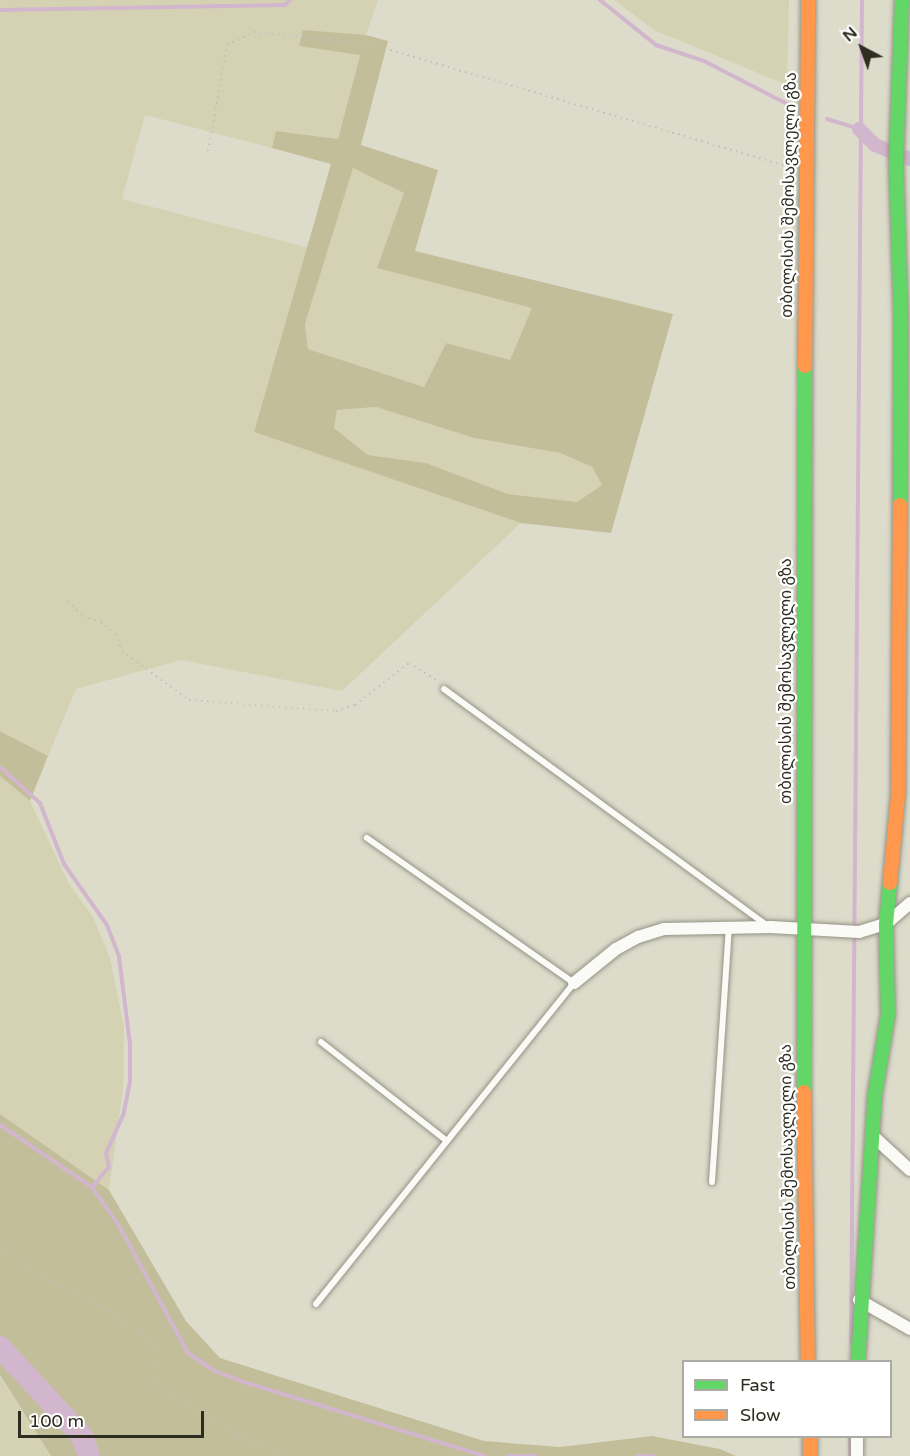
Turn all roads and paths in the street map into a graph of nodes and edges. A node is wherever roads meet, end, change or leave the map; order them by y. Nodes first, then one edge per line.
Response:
1 (808, 0) edge
2 (902, 0) edge
3 (904, 72) edge
4 (208, 151) dead end
5 (805, 171) junction
6 (905, 354) edge
7 (906, 502) edge
8 (68, 601) dead end
9 (444, 689) joint
10 (367, 838) dead end
11 (910, 903) edge
12 (886, 924) junction
13 (771, 927) junction
14 (729, 928) junction
15 (801, 928) junction
16 (574, 983) junction
17 (321, 1042) dead end
18 (873, 1136) junction
19 (447, 1141) junction
20 (910, 1170) edge
21 (712, 1182) dead end
22 (0, 1247) edge
23 (859, 1300) junction
24 (316, 1304) dead end
25 (910, 1329) edge
26 (808, 1360) edge
27 (858, 1360) edge
28 (810, 1438) edge
29 (857, 1438) edge
30 (288, 1456) edge
31 (810, 1456) edge
32 (857, 1456) edge

1 - 5 main road, თბილისის შემოსავლელი გზა
2 - 3 main road
3 - 6 main road
4 - 5 path
5 - 15 main road, თბილისის შემოსავლელი გზა
6 - 7 main road
7 - 12 main road
8 - 9 path
9 - 13 lane
10 - 16 lane
11 - 12 street
12 - 15 street
12 - 18 main road
13 - 14 street
13 - 15 street
14 - 16 street
14 - 21 lane
15 - 26 main road, თბილისის შემოსავლელი გზა
16 - 19 lane
17 - 19 lane
18 - 20 street
18 - 23 main road
19 - 24 lane
22 - 30 path
23 - 25 street
23 - 27 main road
28 - 31 main road
29 - 32 street

